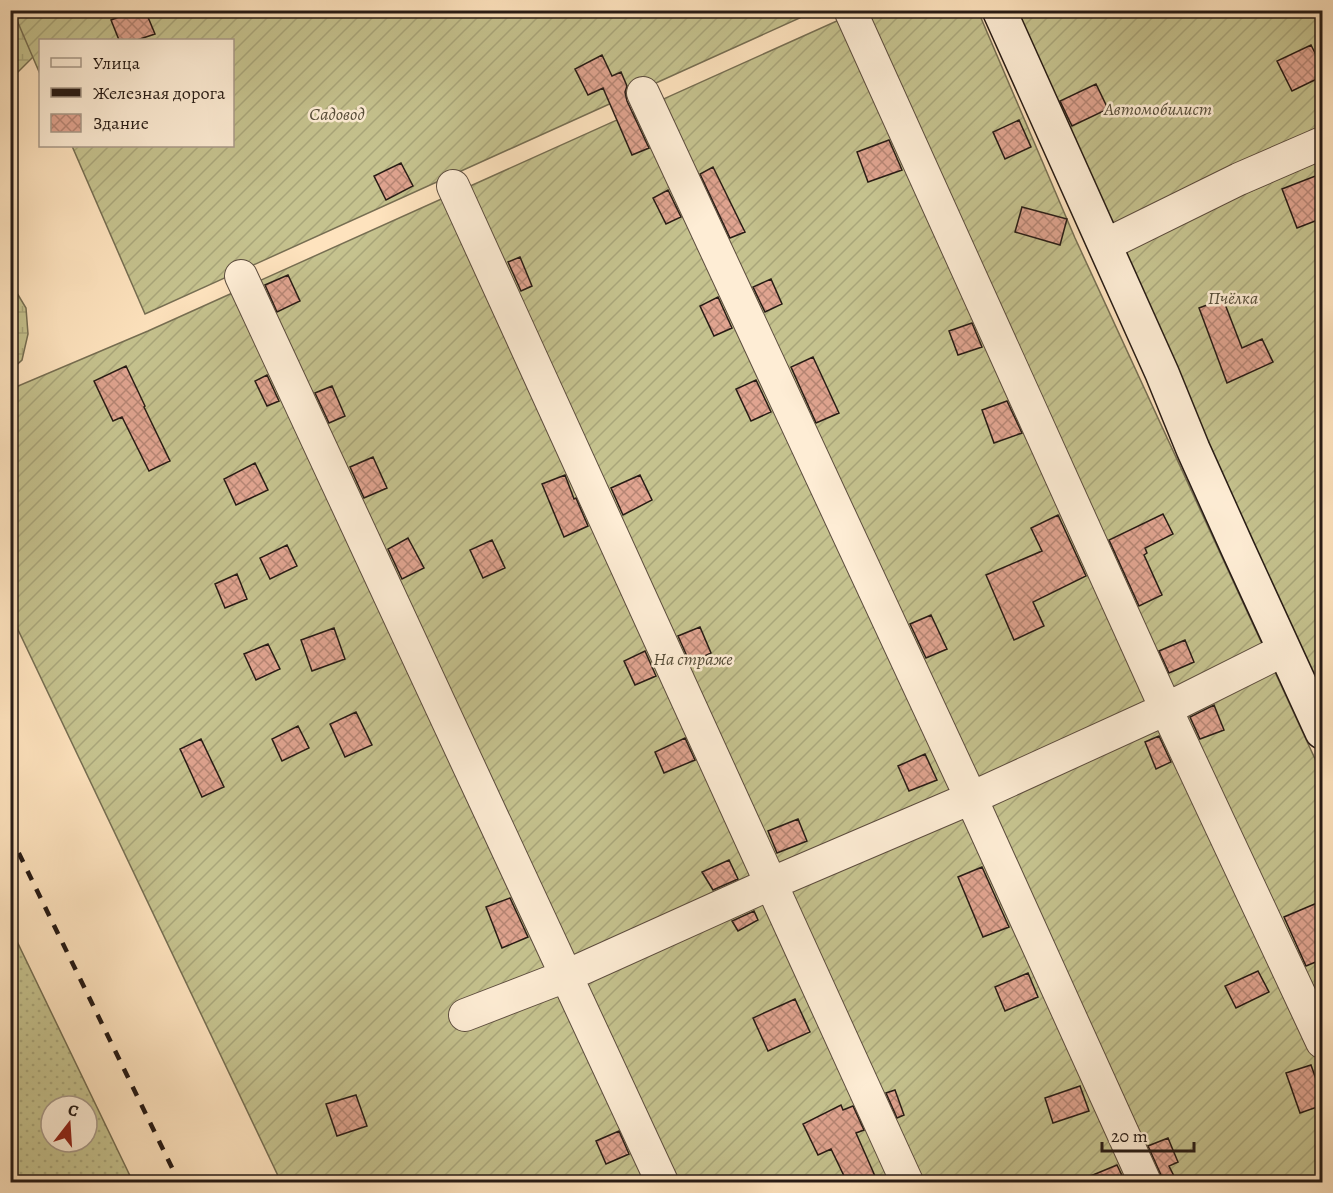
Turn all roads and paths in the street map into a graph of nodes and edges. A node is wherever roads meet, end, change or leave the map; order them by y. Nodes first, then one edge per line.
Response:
1 (850, 10) edge
2 (999, 10) edge
3 (643, 93) dead end
4 (1323, 144) edge
5 (453, 186) dead end
6 (1105, 245) junction
7 (241, 276) dead end
8 (1284, 650) junction
9 (1166, 709) junction
10 (1323, 732) edge
11 (971, 798) junction
12 (770, 884) junction
13 (566, 976) junction
14 (465, 1015) dead end
15 (1323, 1042) edge
16 (662, 1182) edge
17 (907, 1182) edge
18 (1145, 1182) edge

1 - 9 street
2 - 6 street
3 - 11 street
4 - 6 street
5 - 12 street
6 - 8 street
7 - 13 street
8 - 9 street
8 - 10 street
9 - 11 street
9 - 15 street
11 - 12 street
11 - 18 street
12 - 13 street
12 - 17 street
13 - 14 street
13 - 16 street

